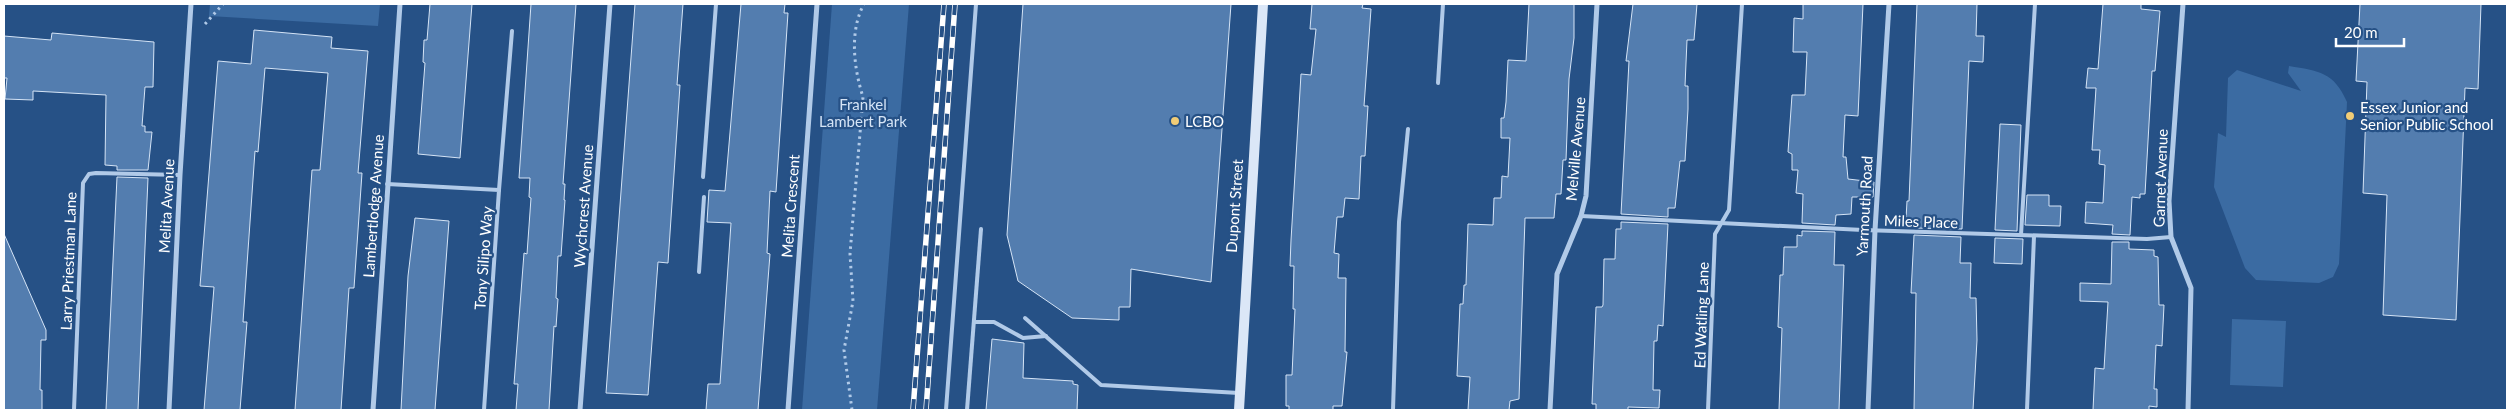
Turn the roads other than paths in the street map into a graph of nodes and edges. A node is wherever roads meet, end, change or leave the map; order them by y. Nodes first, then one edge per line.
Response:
1 (190, 4) edge
2 (400, 4) edge
3 (610, 4) edge
4 (716, 4) edge
5 (817, 4) edge
6 (976, 4) edge
7 (1263, 4) edge
8 (1443, 4) edge
9 (1597, 4) edge
10 (1742, 4) edge
11 (1889, 4) edge
12 (2035, 4) edge
13 (2183, 4) edge
14 (512, 31) dead end
15 (1438, 83) dead end
16 (1408, 129) dead end
17 (180, 175) junction
18 (703, 177) dead end
19 (387, 184) junction
20 (499, 190) junction
21 (704, 197) dead end
22 (1581, 216) junction
23 (1723, 223) junction
24 (981, 229) dead end
25 (1875, 230) junction
26 (2021, 235) junction
27 (2034, 236) junction
28 (2171, 237) junction
29 (699, 272) dead end
30 (1025, 318) dead end
31 (974, 322) junction
32 (1046, 336) junction
33 (1239, 393) junction
34 (74, 410) edge
35 (169, 410) edge
36 (373, 410) edge
37 (484, 410) edge
38 (580, 410) edge
39 (788, 410) edge
40 (946, 410) edge
41 (967, 410) edge
42 (1239, 410) edge
43 (1393, 410) edge
44 (1550, 410) edge
45 (1708, 410) edge
46 (1868, 410) edge
47 (2027, 410) edge
48 (2188, 410) edge

1 - 17 street, Melita Avenue
2 - 19 street, Lambertlodge Avenue
3 - 38 street, Wychcrest Avenue
4 - 18 lane
5 - 39 street, Melita Crescent
6 - 40 lane
7 - 33 main road, Dupont Street
8 - 15 lane
9 - 22 street, Melville Avenue
10 - 23 lane, Ed Watling Lane
11 - 25 street, Yarmouth Road
12 - 26 lane
13 - 28 street, Garnet Avenue
14 - 20 lane
16 - 43 lane
17 - 34 lane, Larry Priestman Lane
17 - 35 street, Melita Avenue
19 - 20 lane, Tony Silipo Way
19 - 36 street, Lambertlodge Avenue
20 - 37 lane, Tony Silipo Way
21 - 29 lane
22 - 23 lane, Miles Place
22 - 44 street, Melville Avenue
23 - 25 lane, Miles Place
23 - 45 lane, Ed Watling Lane
24 - 31 lane
25 - 26 lane, Miles Place
25 - 46 street, Yarmouth Road
26 - 27 lane, Miles Place
27 - 28 lane, Miles Place
27 - 47 lane
28 - 48 street, Garnet Avenue
30 - 32 lane
31 - 32 lane
31 - 41 lane
32 - 33 lane
33 - 42 main road, Dupont Street

